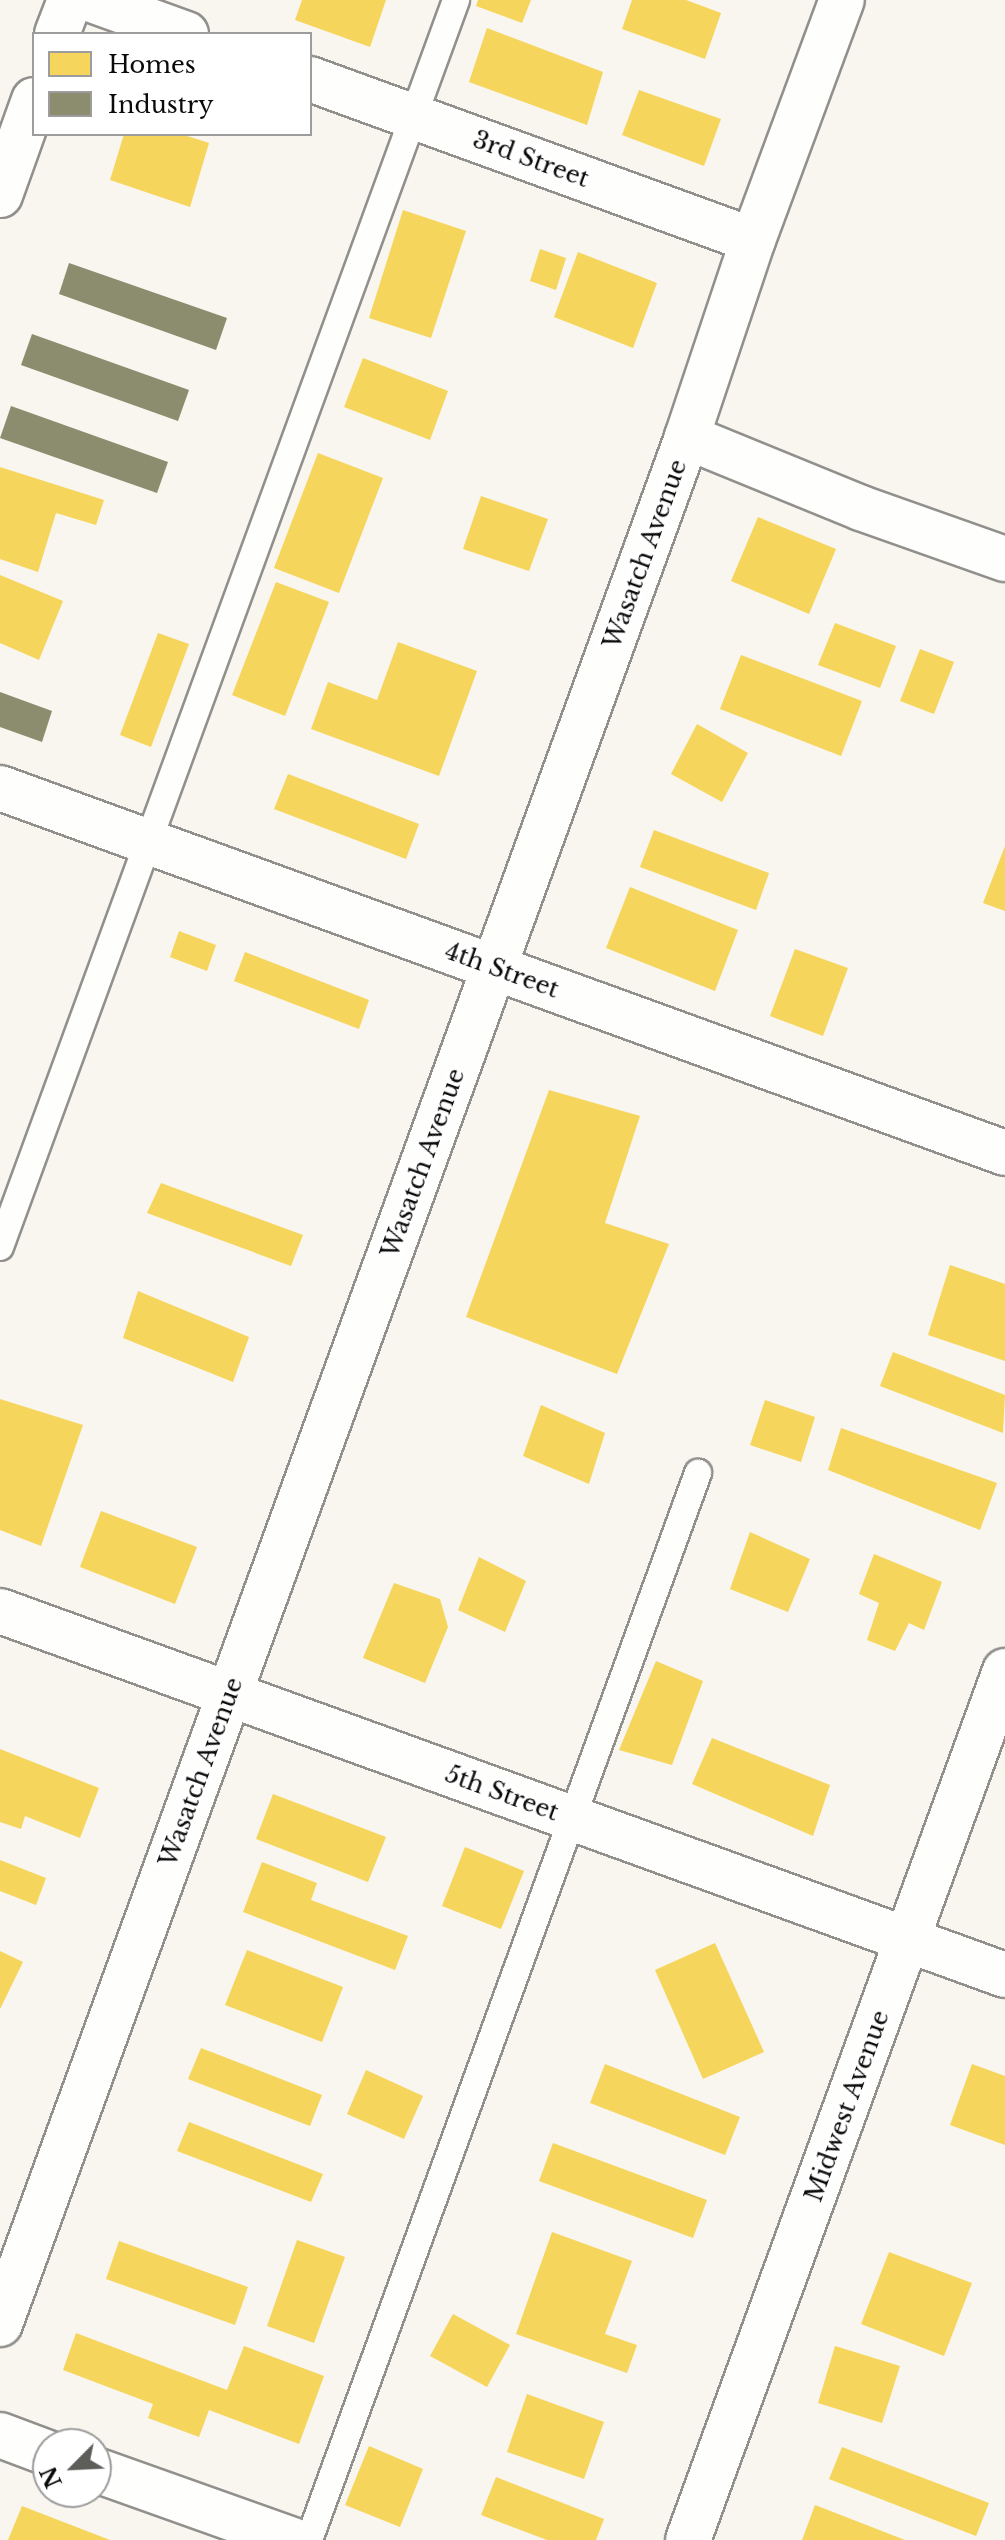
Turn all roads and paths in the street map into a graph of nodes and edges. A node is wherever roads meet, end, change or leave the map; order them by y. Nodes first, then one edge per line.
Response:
1 (70, 0) edge
2 (92, 0) edge
3 (456, 0) edge
4 (842, 0) edge
5 (58, 32) edge
6 (180, 32) edge
7 (312, 80) edge
8 (32, 106) edge
9 (414, 116) junction
10 (0, 195) edge
11 (753, 240) junction
12 (687, 437) junction
13 (1005, 559) edge
14 (0, 788) edge
15 (148, 841) junction
16 (494, 967) junction
17 (1005, 1153) edge
18 (0, 1247) edge
19 (698, 1473) dead end
20 (0, 1611) edge
21 (1005, 1671) edge
22 (229, 1694) junction
23 (572, 1818) junction
24 (907, 1939) junction
25 (1005, 1975) edge
26 (0, 2324) edge
27 (0, 2435) edge
28 (32, 2447) edge
29 (112, 2476) edge
30 (293, 2540) edge
31 (309, 2540) edge
32 (688, 2540) edge

1 - 5 street
2 - 6 street
3 - 9 lane
4 - 11 street, Wasatch Avenue
7 - 9 street, 3rd Street
8 - 10 street
9 - 11 street, 3rd Street
9 - 15 lane
11 - 12 street, Wasatch Avenue
12 - 13 street
12 - 16 street, Wasatch Avenue
14 - 15 street, 4th Street
15 - 16 street, 4th Street
15 - 18 lane
16 - 17 street, 4th Street
16 - 22 street, Wasatch Avenue
19 - 23 lane
20 - 22 street, 5th Street
21 - 24 street, Midwest Avenue
22 - 23 street, 5th Street
22 - 26 street, Wasatch Avenue
23 - 24 street, 5th Street
23 - 31 lane
24 - 25 street, 5th Street
24 - 32 street, Midwest Avenue
27 - 28 street
29 - 30 street

